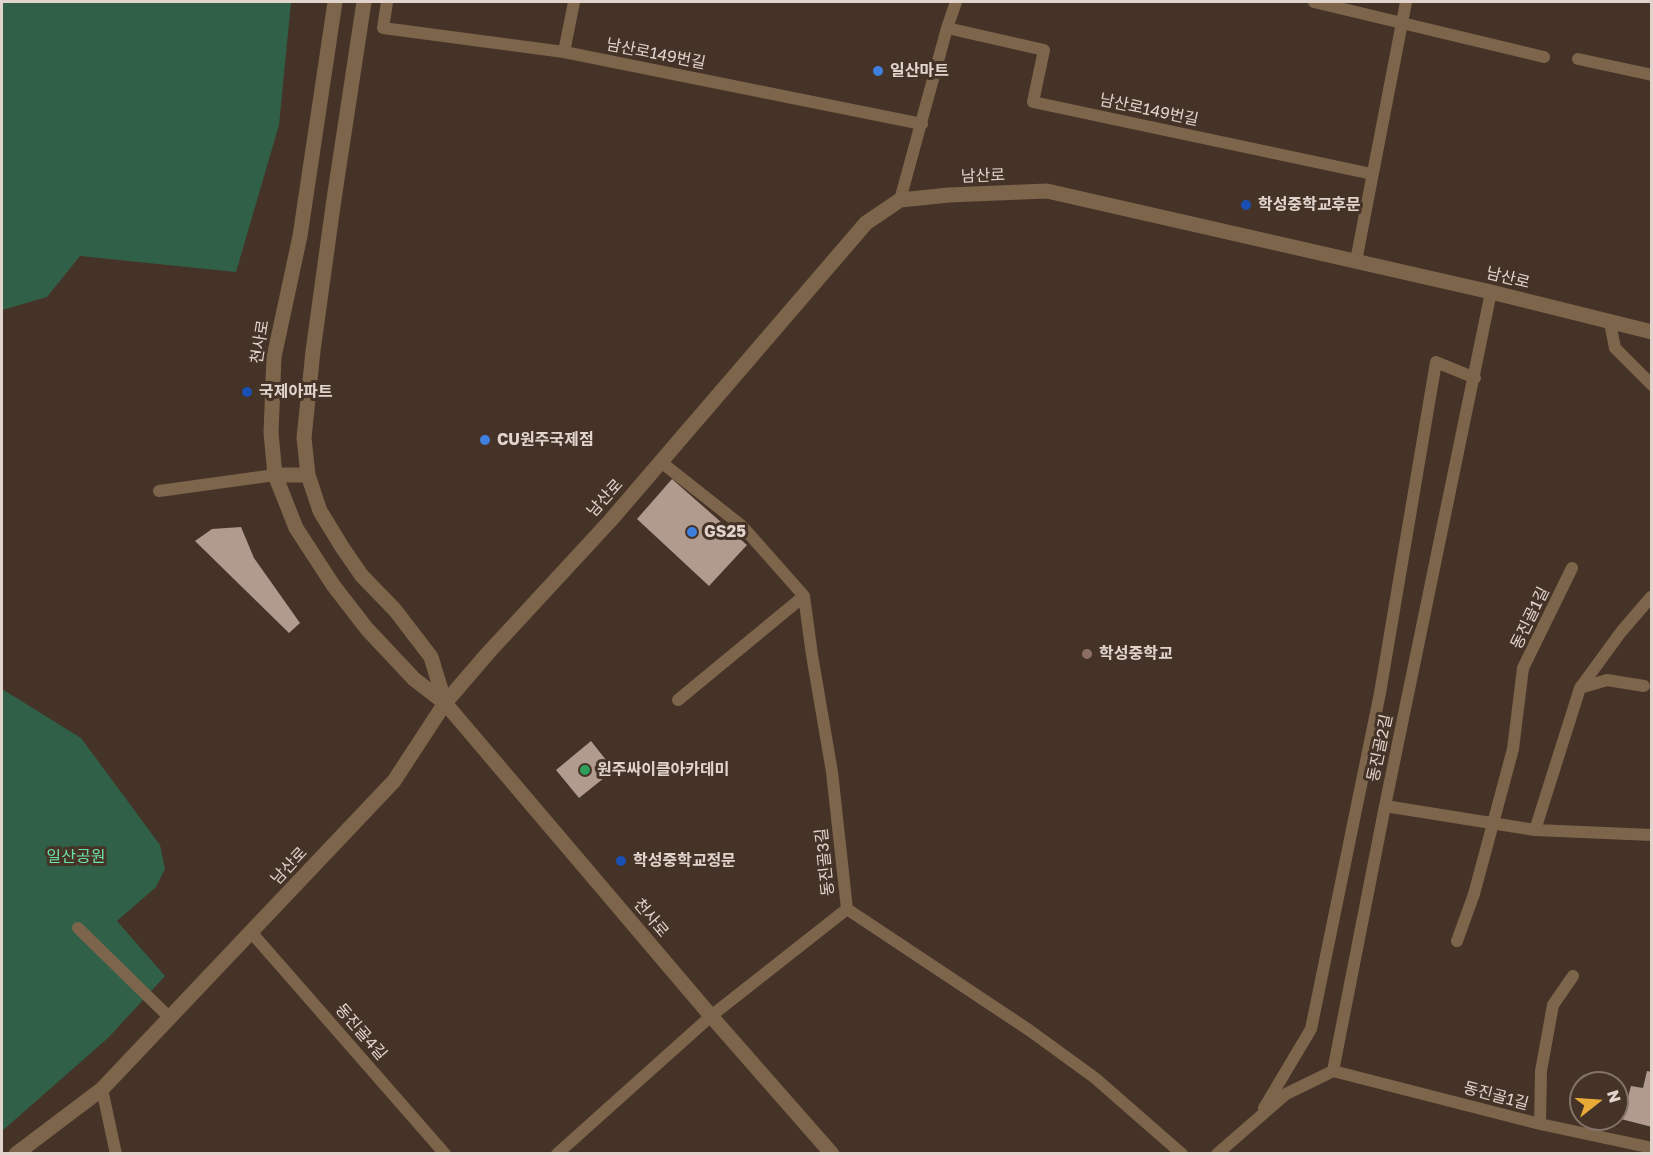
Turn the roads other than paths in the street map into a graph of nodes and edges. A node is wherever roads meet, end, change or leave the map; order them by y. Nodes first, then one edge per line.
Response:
1 (335, 2) edge
2 (364, 2) edge
3 (387, 2) edge
4 (574, 2) edge
5 (956, 2) edge
6 (1314, 2) edge
7 (1406, 2) edge
8 (1402, 22) junction
9 (947, 28) junction
10 (564, 52) junction
11 (1544, 57) dead end
12 (1578, 59) dead end
13 (1652, 75) edge
14 (922, 124) junction
15 (1372, 174) junction
16 (900, 200) junction
17 (1356, 261) junction
18 (1491, 292) junction
19 (1610, 322) junction
20 (1652, 332) edge
21 (1475, 378) junction
22 (1652, 385) edge
23 (661, 462) junction
24 (308, 474) junction
25 (275, 475) junction
26 (159, 491) dead end
27 (1572, 568) dead end
28 (804, 596) junction
29 (1652, 597) edge
30 (1644, 686) dead end
31 (1580, 688) junction
32 (678, 700) dead end
33 (445, 703) junction
34 (1384, 806) junction
35 (1492, 823) junction
36 (1535, 830) junction
37 (1652, 835) edge
38 (847, 909) junction
39 (78, 928) dead end
40 (251, 932) junction
41 (1457, 941) dead end
42 (1573, 976) dead end
43 (711, 1016) junction
44 (169, 1017) junction
45 (1333, 1071) junction
46 (102, 1089) junction
47 (1258, 1116) junction
48 (1540, 1124) junction
49 (1652, 1148) edge
50 (16, 1154) edge
51 (116, 1154) edge
52 (445, 1154) edge
53 (557, 1154) edge
54 (832, 1154) edge
55 (1182, 1154) edge
56 (1217, 1154) edge

1 - 25 street, 천사로
2 - 24 street, 천사로
3 - 10 lane, 남산로149번길
4 - 10 lane
5 - 9 lane
6 - 8 lane
7 - 8 lane
8 - 11 lane
8 - 15 lane
9 - 14 lane
9 - 15 lane, 남산로149번길
10 - 14 lane, 남산로149번길
12 - 13 lane
14 - 16 lane
15 - 17 lane
16 - 17 street, 남산로
16 - 23 street, 남산로
17 - 18 street, 남산로
18 - 19 street, 남산로
18 - 21 lane, 동진골2길
19 - 20 street, 남산로
19 - 22 lane
21 - 34 lane, 동진골2길
21 - 47 lane
23 - 28 lane
23 - 33 street, 남산로
24 - 25 street
24 - 33 street, 천사로
25 - 26 lane
25 - 33 street, 천사로
27 - 35 lane, 동진골1길
28 - 32 lane
28 - 38 lane, 동진골3길
29 - 31 lane
30 - 31 lane
31 - 36 lane
33 - 40 street, 남산로
33 - 43 street, 천사로
34 - 35 lane
34 - 45 lane, 동진골2길
35 - 36 lane
35 - 41 lane, 동진골1길
36 - 37 lane
38 - 43 lane
38 - 55 lane, 동진골3길
39 - 44 lane
40 - 44 street, 남산로
40 - 52 lane, 동진골4길
42 - 48 lane
43 - 53 lane
43 - 54 street, 천사로
44 - 46 street, 남산로
45 - 47 lane
45 - 48 lane, 동진골1길
46 - 50 street, 남산로
46 - 51 lane
47 - 56 lane
48 - 49 lane, 동진골1길

